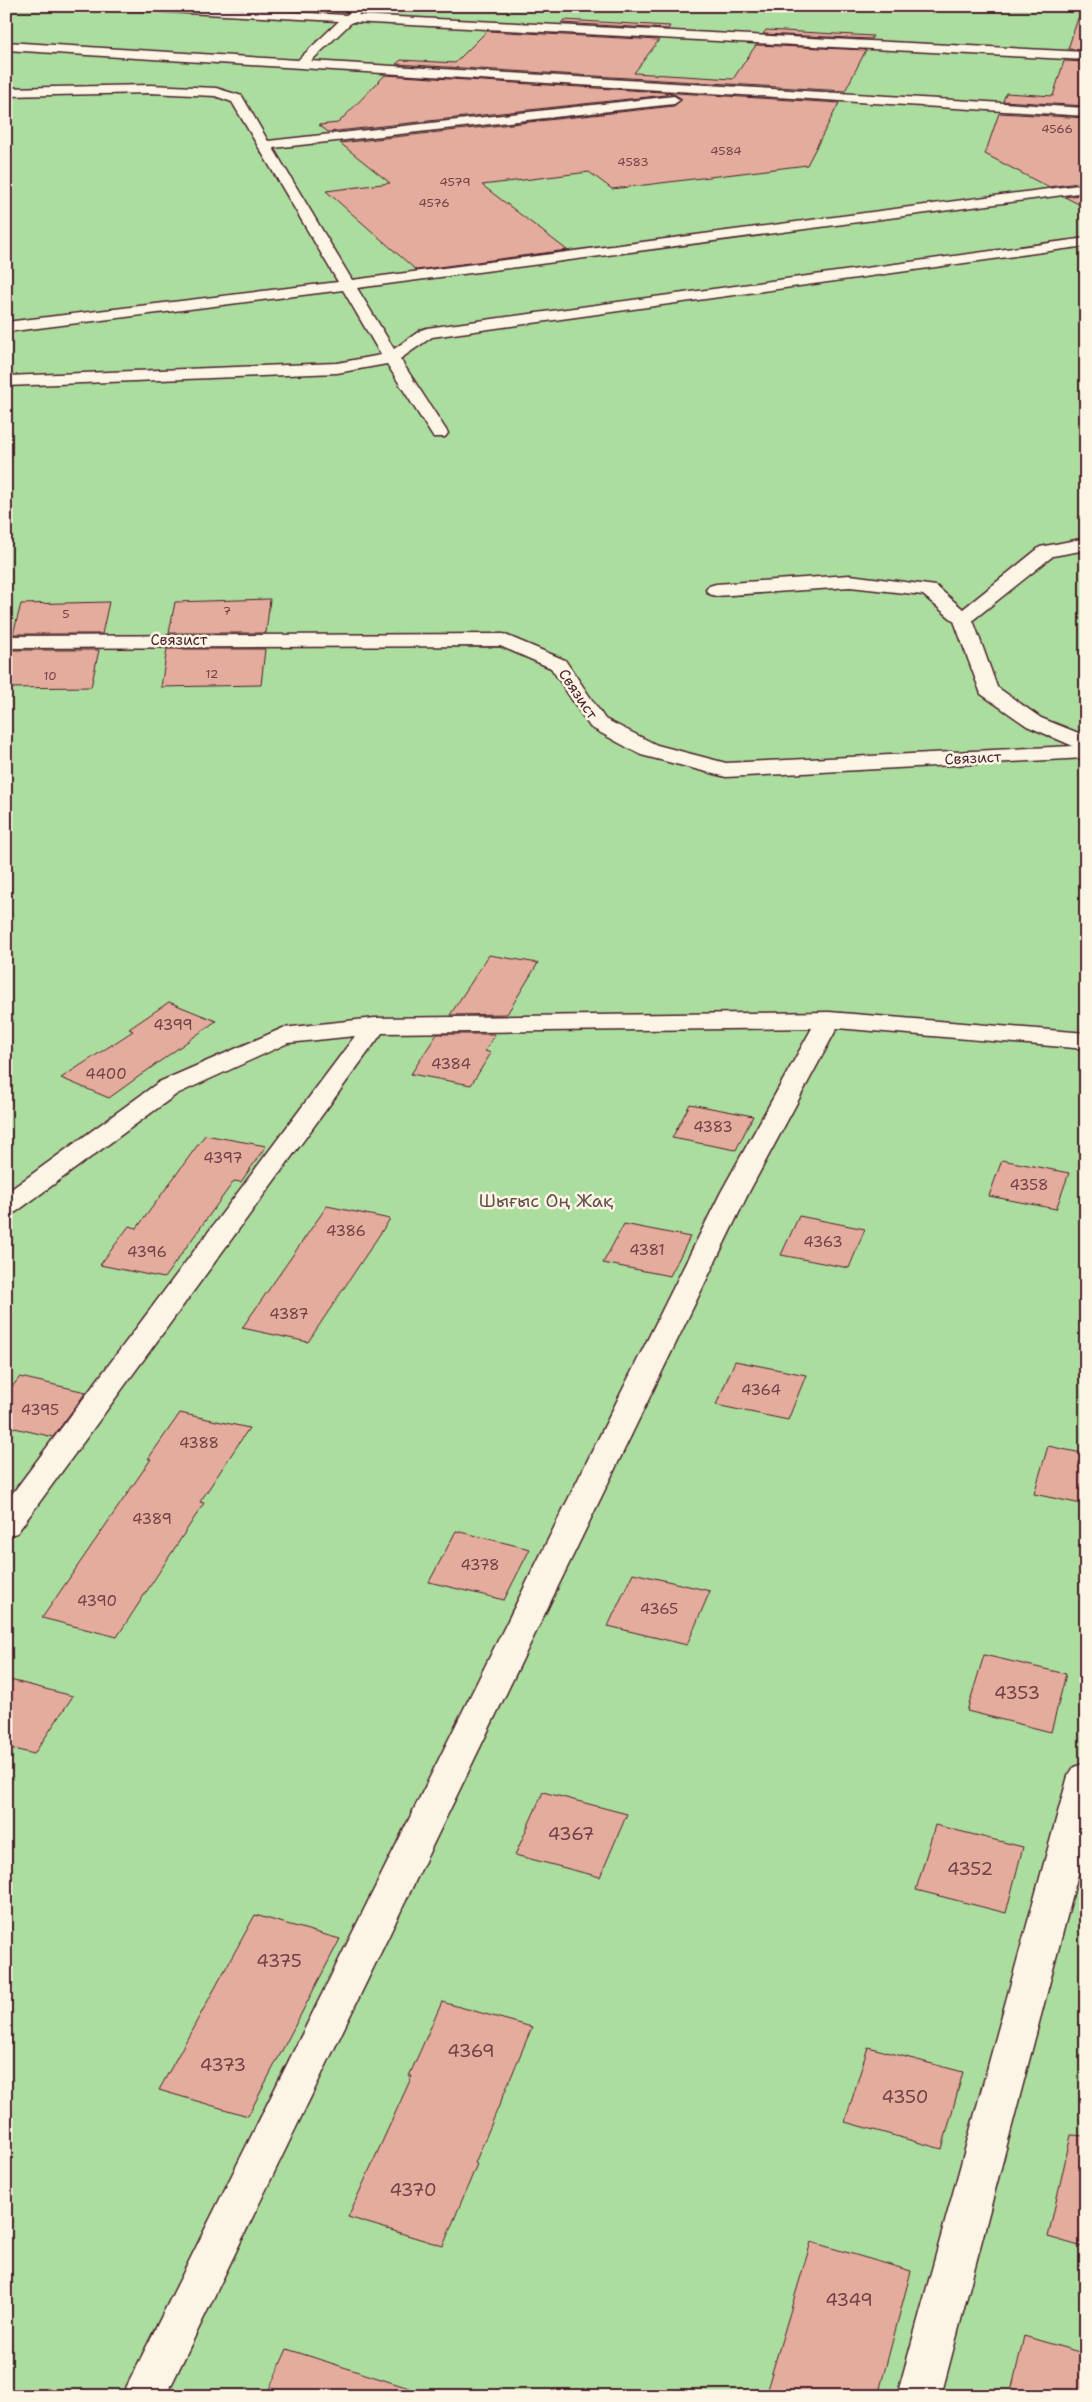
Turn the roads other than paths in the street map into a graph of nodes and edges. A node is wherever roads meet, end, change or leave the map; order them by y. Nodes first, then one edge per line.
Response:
1 (112, 6) edge
2 (361, 6) edge
3 (1043, 6) edge
4 (1086, 8) edge
5 (347, 19) junction
6 (6, 46) edge
7 (1086, 56) edge
8 (300, 65) junction
9 (751, 91) junction
10 (6, 92) edge
11 (1086, 112) edge
12 (265, 145) junction
13 (1086, 188) edge
14 (1086, 242) edge
15 (348, 285) junction
16 (6, 327) edge
17 (391, 358) junction
18 (6, 381) edge
19 (439, 433) dead end
20 (1086, 544) edge
21 (716, 590) dead end
22 (963, 619) junction
23 (6, 642) edge
24 (1086, 744) edge
25 (1086, 752) edge
26 (829, 1020) junction
27 (375, 1026) junction
28 (1086, 1041) edge
29 (6, 1206) edge
30 (6, 1524) edge
31 (1086, 1776) edge
32 (144, 2396) edge
33 (919, 2396) edge

1 - 5 street
2 - 5 street
3 - 4 street
5 - 7 street
5 - 8 street
6 - 8 street
8 - 9 street
9 - 11 street
9 - 12 street
10 - 12 street
12 - 15 street
13 - 15 street
14 - 17 street
15 - 16 street
15 - 17 street
17 - 18 street
17 - 19 street
20 - 22 street
21 - 22 street
22 - 24 street
23 - 25 street, Связист
26 - 27 street
26 - 28 street
26 - 32 street
27 - 29 street
27 - 30 street
31 - 33 street

